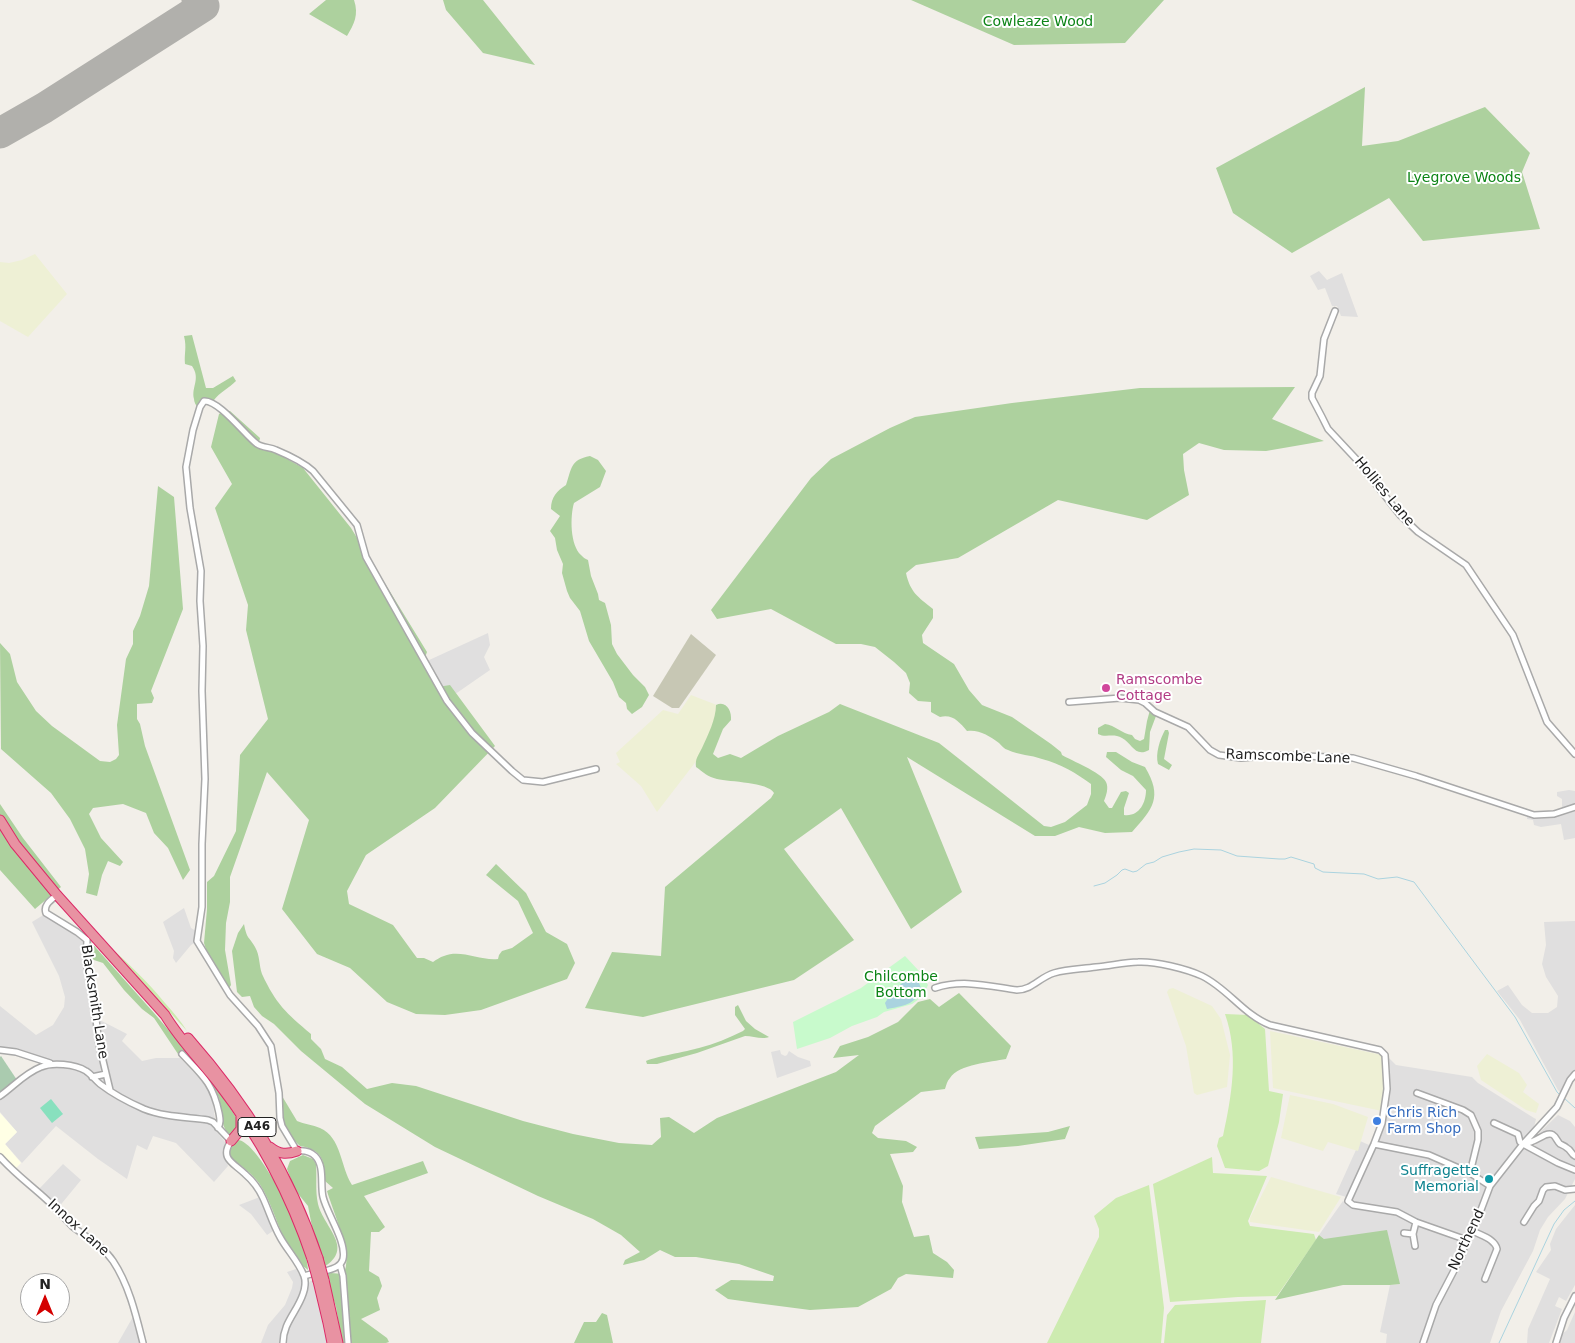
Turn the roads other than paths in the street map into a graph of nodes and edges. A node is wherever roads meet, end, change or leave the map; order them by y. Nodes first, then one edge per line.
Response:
1 (1335, 311) dead end
2 (1069, 702) dead end
3 (1575, 754) edge
4 (596, 769) dead end
5 (1575, 807) edge
6 (0, 820) edge
7 (57, 896) junction
8 (935, 988) dead end
9 (165, 1015) junction
10 (0, 1050) edge
11 (182, 1054) dead end
12 (53, 1064) junction
13 (106, 1074) junction
14 (1575, 1074) edge
15 (92, 1077) junction
16 (110, 1091) junction
17 (1417, 1093) dead end
18 (0, 1096) edge
19 (241, 1114) junction
20 (1494, 1123) dead end
21 (218, 1128) junction
22 (232, 1140) junction
23 (1374, 1144) junction
24 (1522, 1144) junction
25 (265, 1146) junction
26 (294, 1152) junction
27 (1575, 1156) edge
28 (0, 1157) edge
29 (1575, 1170) edge
30 (283, 1172) junction
31 (1470, 1173) junction
32 (1490, 1186) junction
33 (1575, 1189) edge
34 (1416, 1222) junction
35 (1524, 1222) dead end
36 (1473, 1231) junction
37 (1404, 1233) dead end
38 (1413, 1234) junction
39 (1468, 1240) junction
40 (1415, 1246) dead end
41 (315, 1258) junction
42 (340, 1265) junction
43 (304, 1276) junction
44 (319, 1276) junction
45 (1485, 1279) dead end
46 (1575, 1296) edge
47 (143, 1343) edge
48 (283, 1343) edge
49 (332, 1343) edge
50 (338, 1343) edge
51 (348, 1343) edge
52 (1424, 1343) edge
53 (1556, 1343) edge

1 - 3 street, Hollies Lane
2 - 5 street, Ramscombe Lane
4 - 26 street
6 - 7 highway, A46
7 - 9 highway, A46
7 - 13 street, Blacksmith Lane
8 - 23 street
9 - 19 highway, A46
9 - 25 highway, A46
10 - 12 street
11 - 21 street
12 - 15 street
12 - 18 street
13 - 15 street, Blacksmith Lane
13 - 16 street, Blacksmith Lane
14 - 24 street, Northend
15 - 16 street
16 - 21 street
17 - 31 street
19 - 22 highway
19 - 25 highway, A46
20 - 24 street
21 - 22 street
22 - 25 highway
22 - 43 street
23 - 31 street
23 - 34 street
24 - 27 street
24 - 29 street
24 - 32 street, Northend
25 - 26 highway
25 - 30 highway, A46
25 - 41 highway, A46
26 - 30 highway
26 - 42 street
28 - 47 street, Innox Lane
30 - 41 highway, A46
31 - 32 street
32 - 36 street, Northend
33 - 35 street
34 - 38 street
34 - 39 street
36 - 39 street, Northend
36 - 45 street
37 - 38 street
38 - 40 street
39 - 52 street, Northend
41 - 44 highway, A46, bridge
42 - 44 street
42 - 51 street
43 - 44 street
43 - 48 street
44 - 49 highway, A46
44 - 50 highway, A46
46 - 53 street

